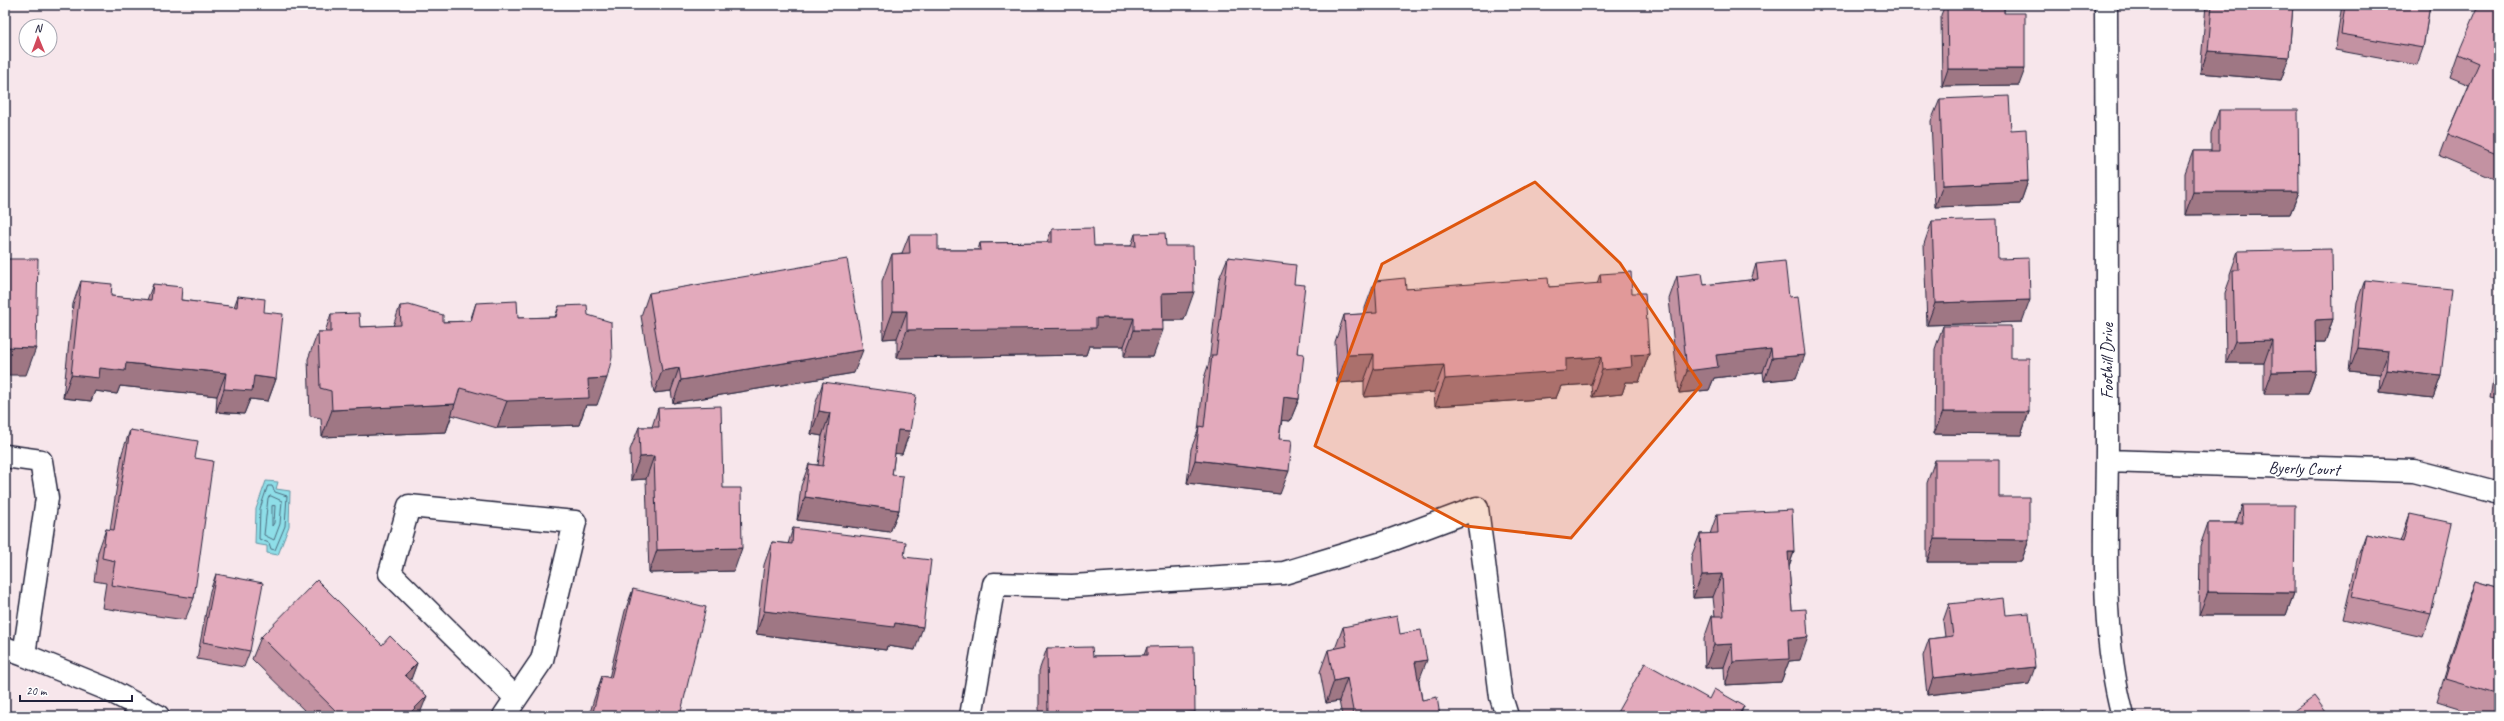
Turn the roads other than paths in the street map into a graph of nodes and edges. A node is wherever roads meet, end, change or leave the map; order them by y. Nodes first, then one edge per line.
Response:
1 (2106, 5) edge
2 (5, 456) edge
3 (2107, 461) junction
4 (2499, 493) edge
5 (14, 652) edge
6 (516, 698) junction
7 (158, 716) edge
8 (504, 716) edge
9 (971, 716) edge
10 (1507, 716) edge
11 (2123, 716) edge

1 - 3 street, Foothill Drive
2 - 5 street
3 - 4 street, Byerly Court
3 - 11 street, Foothill Drive
5 - 7 street
6 - 6 street
6 - 8 street
9 - 10 street

